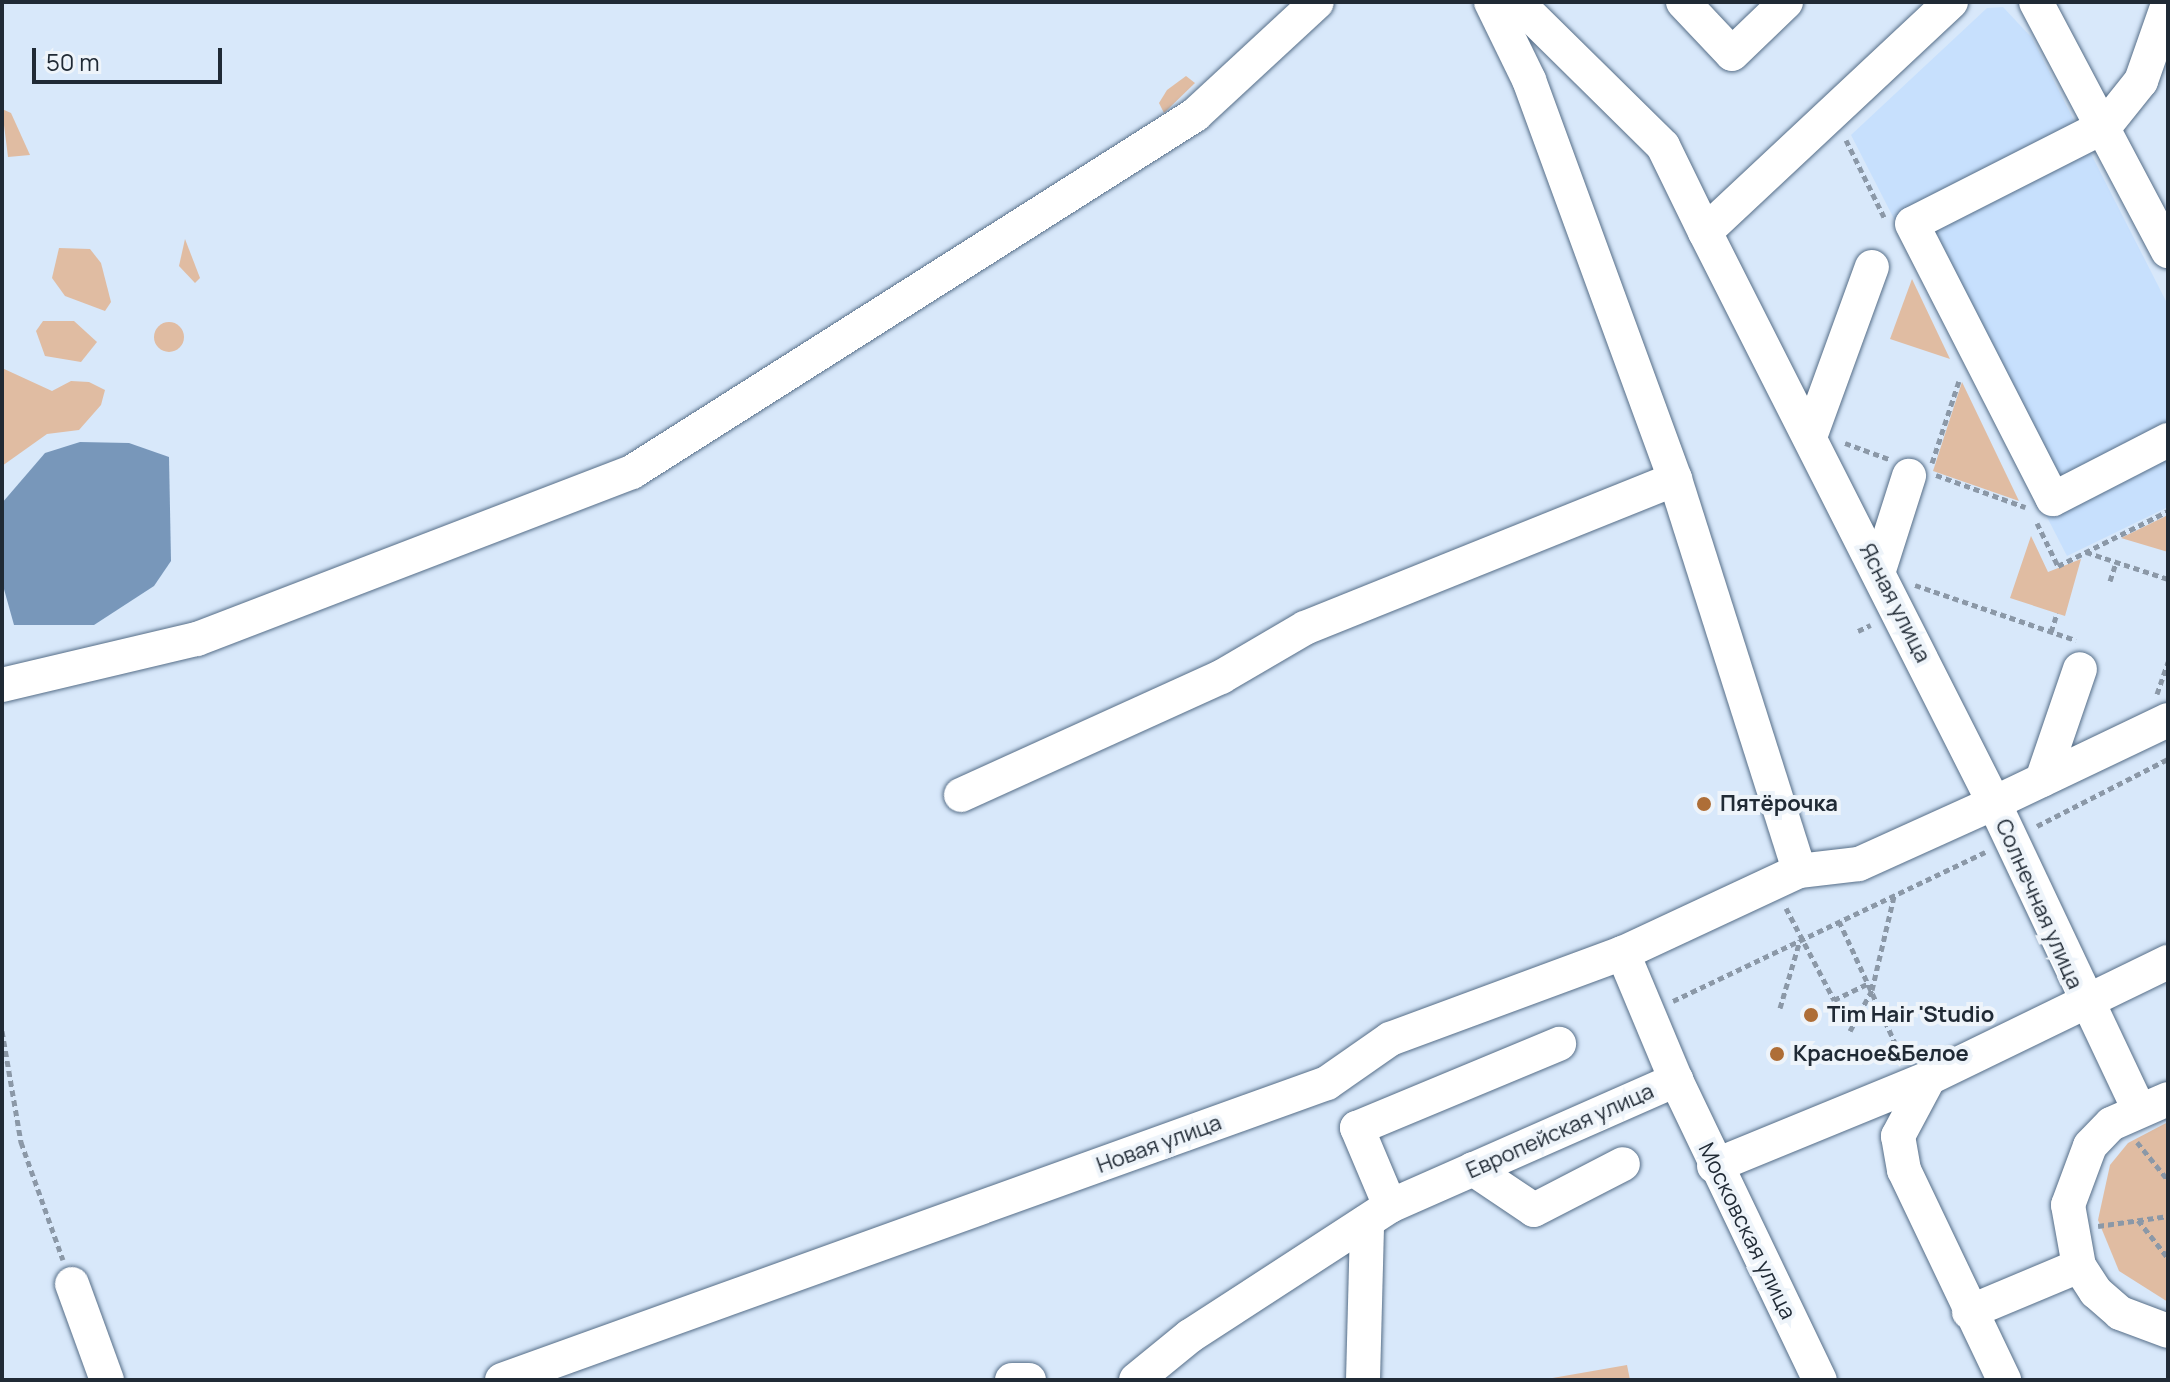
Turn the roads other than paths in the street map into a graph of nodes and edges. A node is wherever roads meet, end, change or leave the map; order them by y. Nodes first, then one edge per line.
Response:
1 (1317, 2) edge
2 (1683, 2) edge
3 (1786, 2) edge
4 (1951, 2) edge
5 (2036, 2) edge
6 (1515, 3) edge
7 (2168, 4) edge
8 (2105, 126) junction
9 (1705, 232) junction
10 (2168, 251) edge
11 (1872, 267) dead end
12 (1820, 437) junction
13 (2168, 440) edge
14 (1913, 471) road end
15 (1675, 479) junction
16 (1891, 576) junction
17 (2076, 662) road end
18 (2, 685) edge
19 (2161, 711) edge
20 (2042, 780) junction
21 (961, 795) dead end
22 (1994, 803) junction
23 (1788, 876) junction
24 (1623, 953) junction
25 (2168, 962) edge
26 (2085, 1004) junction
27 (1559, 1044) dead end
28 (1676, 1080) junction
29 (1919, 1082) junction
30 (2141, 1121) edge
31 (1623, 1164) dead end
32 (1714, 1166) junction
33 (1473, 1169) junction
34 (1378, 1217) junction
35 (2079, 1266) junction
36 (72, 1284) road end
37 (1969, 1312) junction
38 (2168, 1331) edge
39 (1150, 1376) edge
40 (513, 1378) edge
41 (107, 1380) edge
42 (1012, 1380) edge
43 (1029, 1380) edge
44 (1363, 1380) edge
45 (1820, 1380) edge
46 (2004, 1380) edge

1 - 18 street
2 - 3 street
4 - 9 street
5 - 8 street
6 - 9 street, Ясная улица
6 - 15 street
7 - 8 street
8 - 10 street
8 - 13 street
9 - 12 street, Ясная улица
11 - 12 street
12 - 16 street, Ясная улица
14 - 16 street
15 - 21 street
15 - 23 street
16 - 22 street, Ясная улица
17 - 20 street
19 - 20 street
20 - 22 street
22 - 23 street, Новая улица
22 - 26 street, Солнечная улица
23 - 24 street, Новая улица
24 - 28 street, Европейская улица
24 - 40 street, Новая улица
25 - 26 street, Солнечная улица
26 - 29 street, Солнечная улица
26 - 30 street, Солнечная улица
27 - 34 street
28 - 32 street, Московская улица
28 - 33 street, Европейская улица
29 - 32 street, Солнечная улица
29 - 37 street
30 - 35 street
31 - 33 street
32 - 45 street, Московская улица
33 - 34 street, Европейская улица
34 - 39 street, Европейская улица
34 - 44 street
35 - 37 street
35 - 38 street
36 - 41 street
37 - 46 street
42 - 43 street

